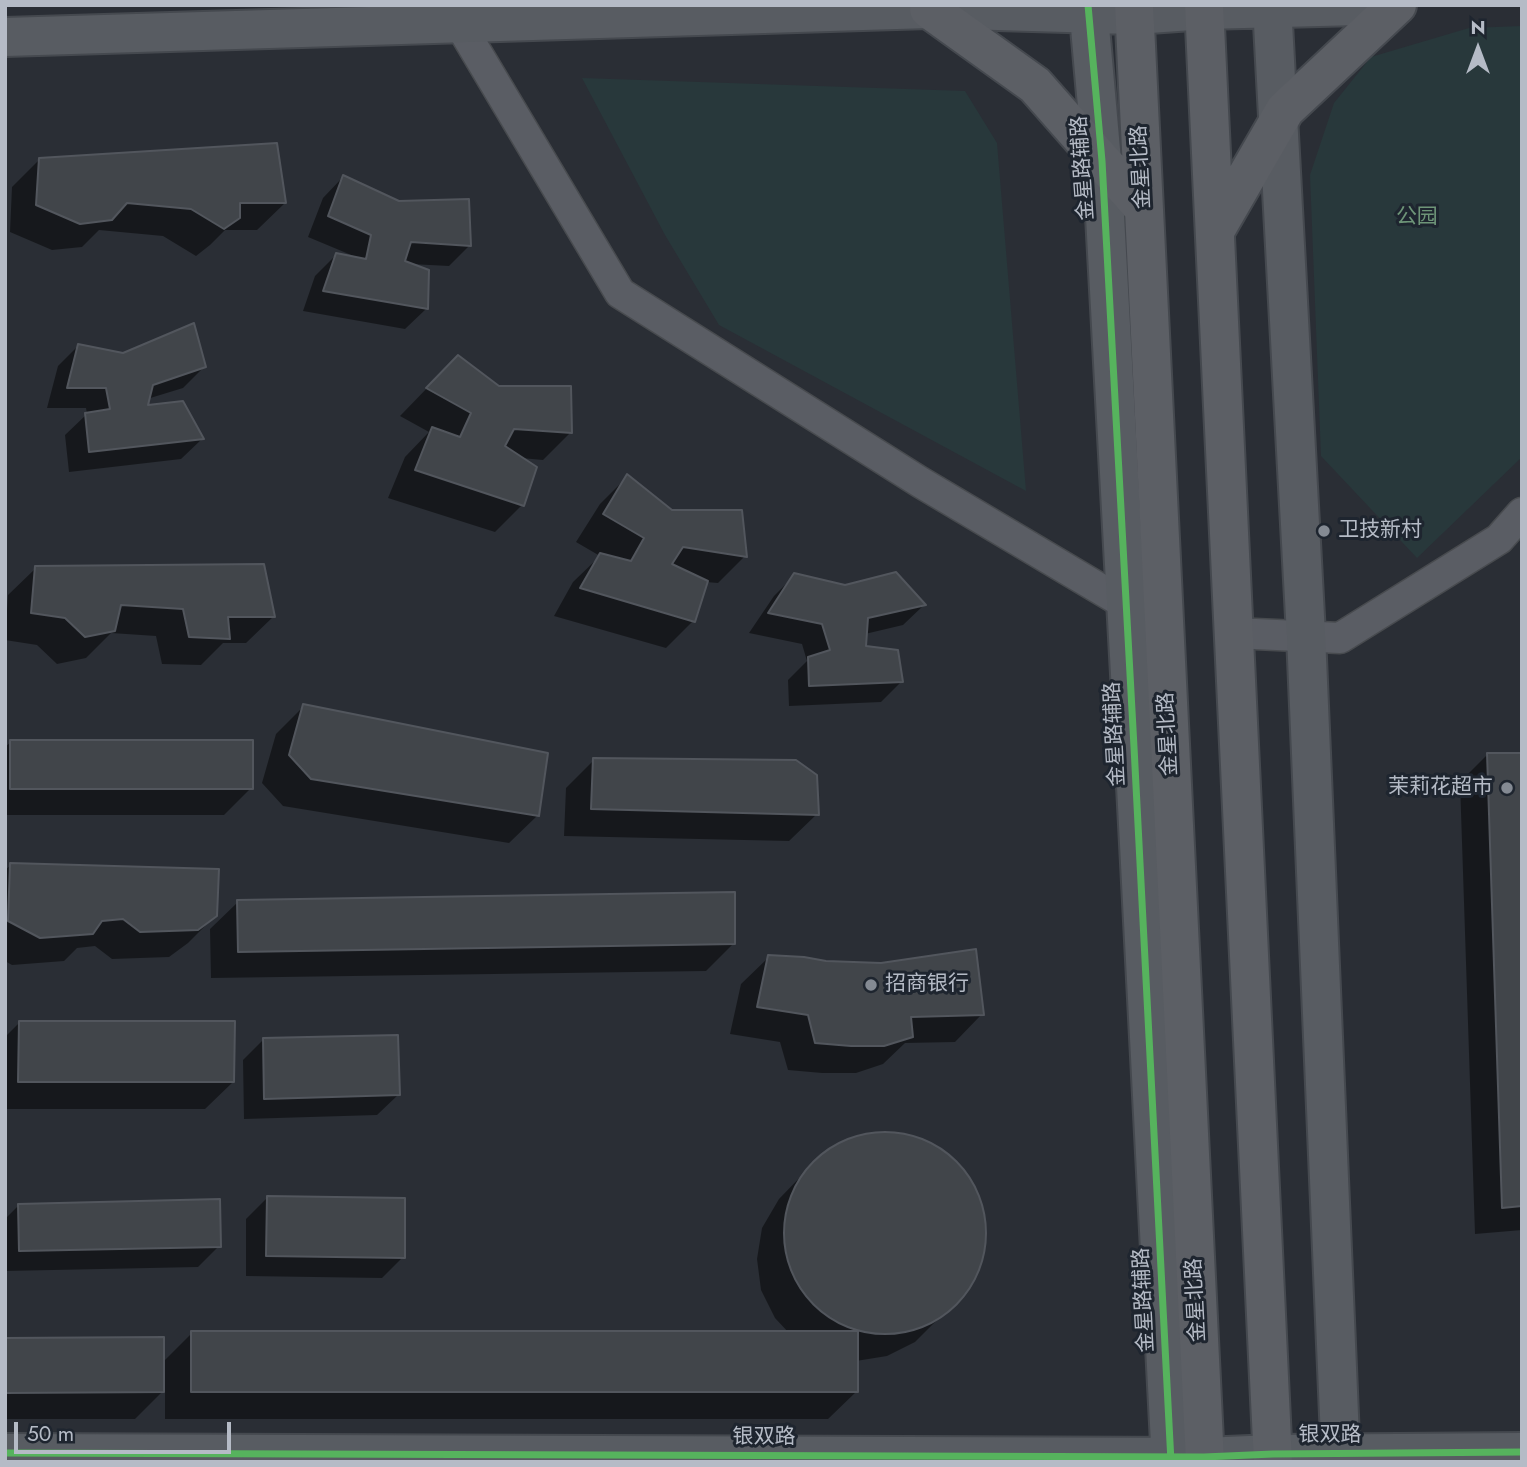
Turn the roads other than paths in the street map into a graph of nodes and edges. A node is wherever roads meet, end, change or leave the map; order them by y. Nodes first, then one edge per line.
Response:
1 (1396, 5) edge
2 (1205, 7) edge
3 (1272, 7) edge
4 (929, 9) junction
5 (1089, 10) edge
6 (1135, 10) edge
7 (459, 23) junction
8 (5, 37) edge
9 (1277, 125) junction
10 (1102, 161) junction
11 (1144, 209) junction
12 (1215, 231) junction
13 (1522, 513) edge
14 (1164, 626) junction
15 (1234, 633) junction
16 (1306, 635) junction
17 (1522, 1452) edge
18 (5, 1453) edge
19 (1341, 1457) edge
20 (1273, 1458) edge
21 (1188, 1459) edge

1 - 3 street
1 - 9 main road
2 - 3 street
2 - 6 street
2 - 12 main road
3 - 9 street
4 - 5 street
4 - 7 street
4 - 10 main road
5 - 6 street
5 - 10 street, 金星路辅路
6 - 11 main road, 金星北路
7 - 8 street
7 - 14 street
9 - 12 main road
9 - 16 street
10 - 11 main road
10 - 21 street, 金星路辅路
11 - 14 main road, 金星北路
12 - 15 main road
13 - 16 street
14 - 21 main road, 金星北路
15 - 16 street
15 - 20 main road
16 - 19 street
17 - 19 street, 银双路
18 - 21 street, 银双路
19 - 20 street, 银双路
20 - 21 street, 银双路

